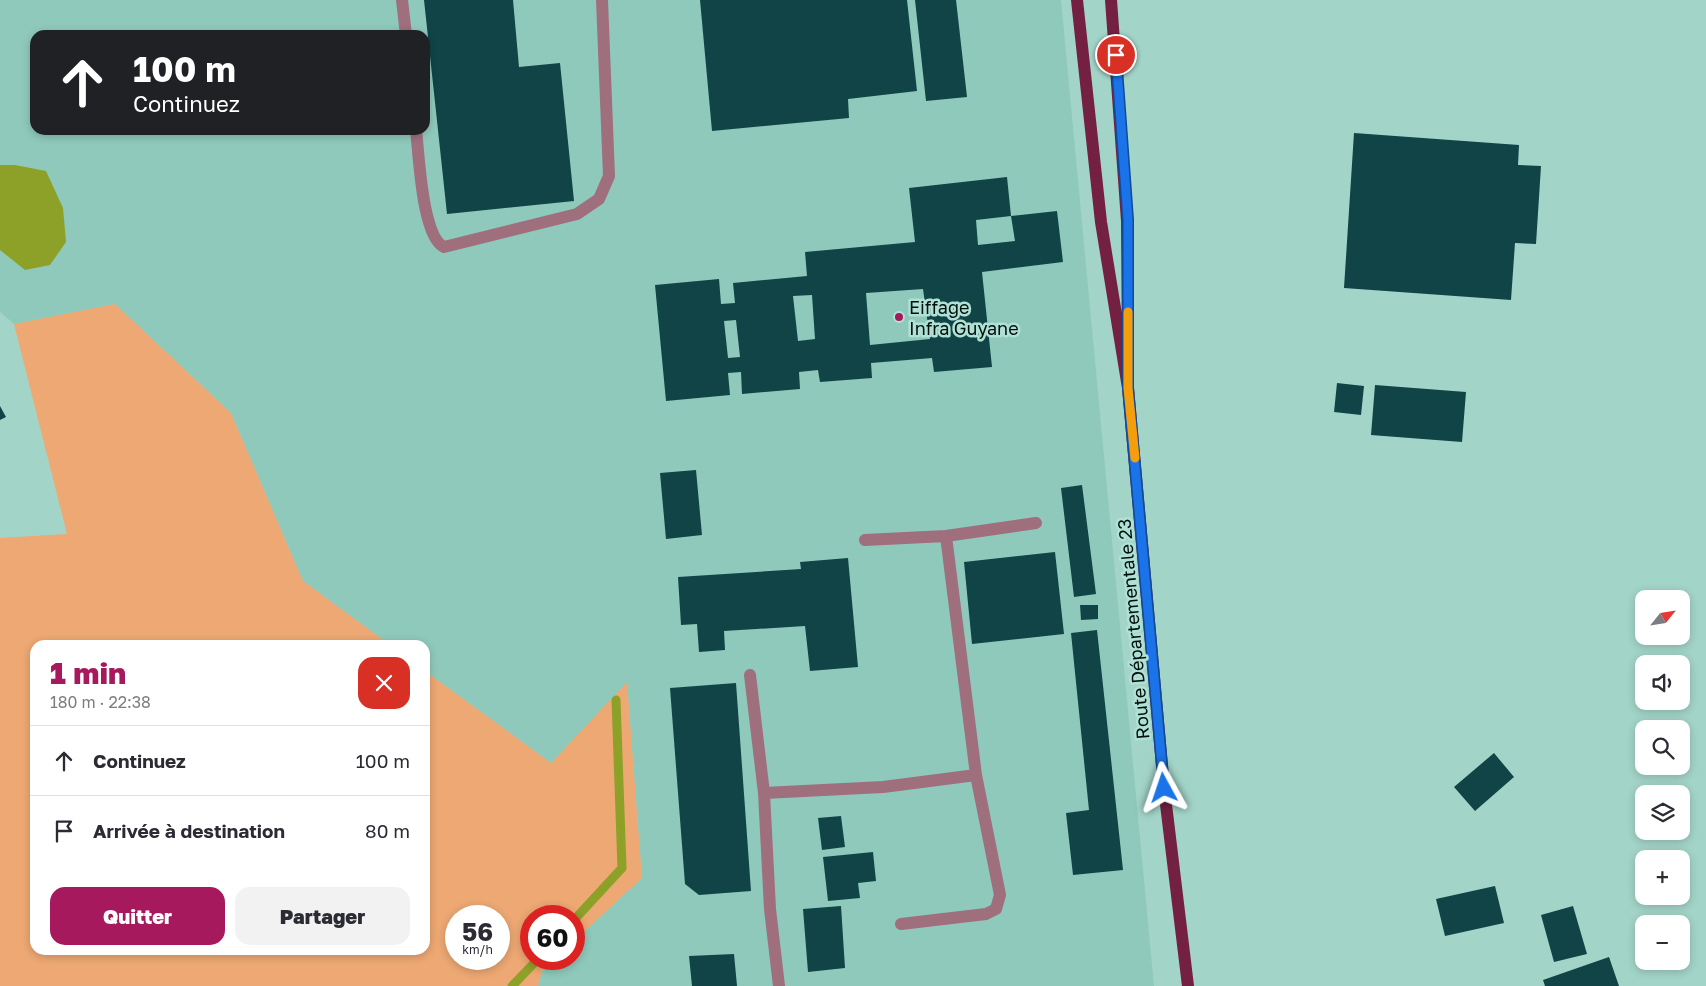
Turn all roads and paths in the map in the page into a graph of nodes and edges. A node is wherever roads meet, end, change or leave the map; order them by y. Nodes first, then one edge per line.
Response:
1 (402, 0) edge
2 (602, 0) edge
3 (1077, 0) edge
4 (1112, 0) edge
5 (405, 30) edge
6 (417, 135) edge
7 (1128, 388) junction
8 (1036, 523) dead end
9 (946, 536) junction
10 (865, 540) dead end
11 (750, 675) dead end
12 (976, 775) junction
13 (764, 793) junction
14 (901, 924) dead end
15 (779, 986) edge
16 (1188, 986) edge

1 - 5 lane
2 - 6 lane
3 - 7 main road
4 - 7 main road
7 - 16 main road, Route Départementale 23
8 - 9 lane
9 - 10 lane
9 - 12 lane
11 - 13 lane
12 - 13 lane
12 - 14 lane
13 - 15 lane

